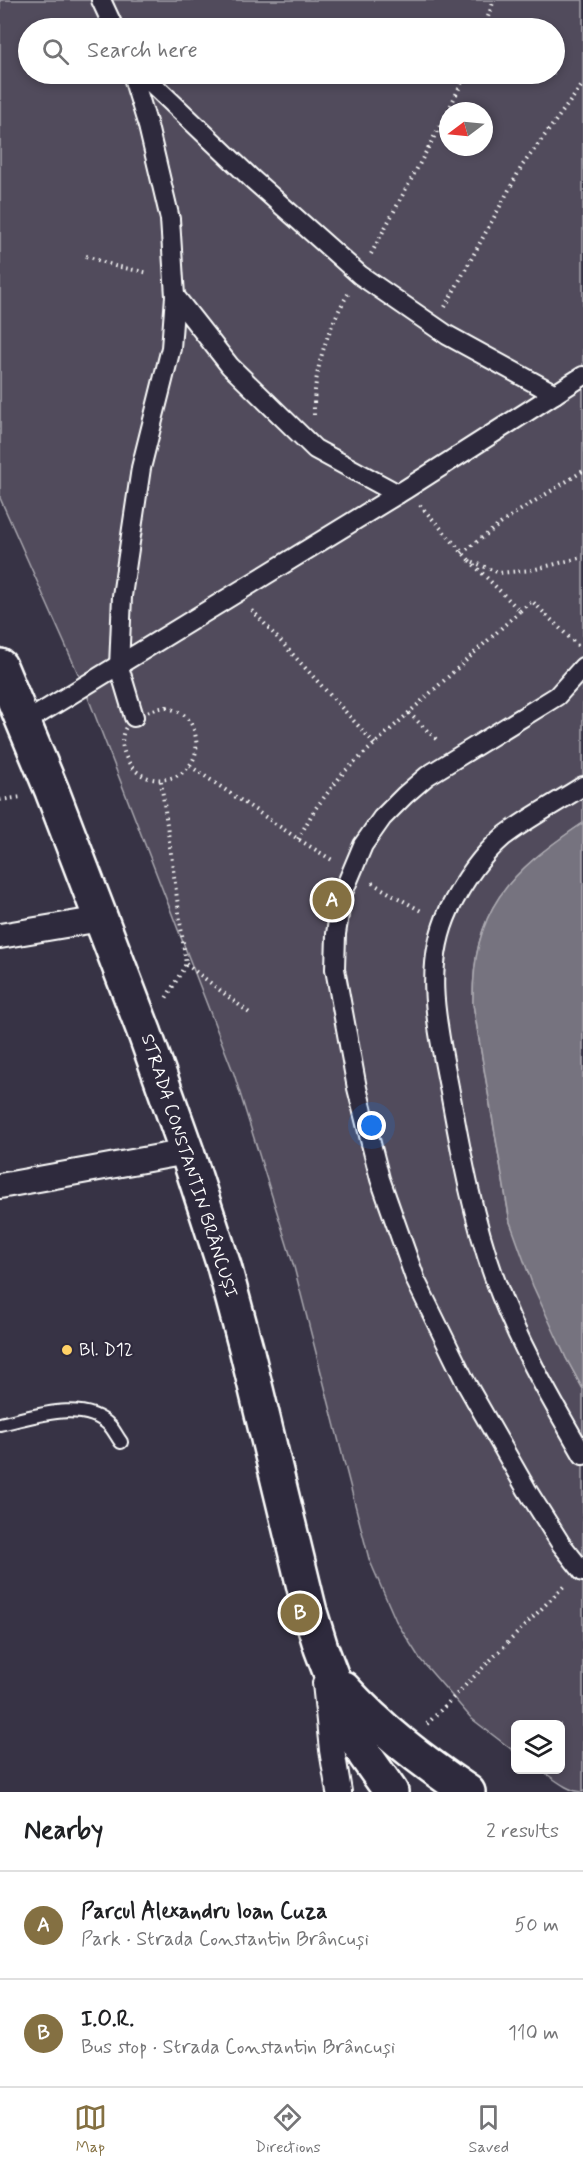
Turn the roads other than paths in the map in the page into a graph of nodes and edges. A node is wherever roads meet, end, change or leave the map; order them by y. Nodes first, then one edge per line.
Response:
1 (101, 0) edge
2 (109, 18) edge
3 (135, 84) edge
4 (152, 84) edge
5 (174, 287) junction
6 (583, 376) edge
7 (555, 394) junction
8 (402, 491) junction
9 (583, 666) edge
10 (119, 667) junction
11 (1, 673) edge
12 (134, 717) dead end
13 (24, 723) junction
14 (583, 786) edge
15 (101, 919) junction
16 (0, 936) edge
17 (187, 1152) junction
18 (0, 1186) edge
19 (0, 1424) edge
20 (121, 1442) dead end
21 (583, 1455) edge
22 (582, 1570) edge
23 (321, 1648) junction
24 (335, 1680) junction
25 (339, 1792) edge
26 (391, 1792) edge
27 (468, 1792) edge

1 - 2 street
3 - 5 street
4 - 7 street
5 - 8 street
5 - 10 street
6 - 7 street
7 - 8 street
8 - 10 street
9 - 22 street
10 - 12 street
10 - 13 street
11 - 13 main road, STRADA CONSTANTIN BRÂNCUȘI
13 - 15 main road, STRADA CONSTANTIN BRÂNCUȘI
14 - 21 street
15 - 16 street
15 - 17 main road, STRADA CONSTANTIN BRÂNCUȘI
17 - 18 street
17 - 23 main road, STRADA CONSTANTIN BRÂNCUȘI
19 - 20 lane
23 - 24 main road, STRADA CONSTANTIN BRÂNCUȘI
23 - 25 street
24 - 26 main road
24 - 27 main road

